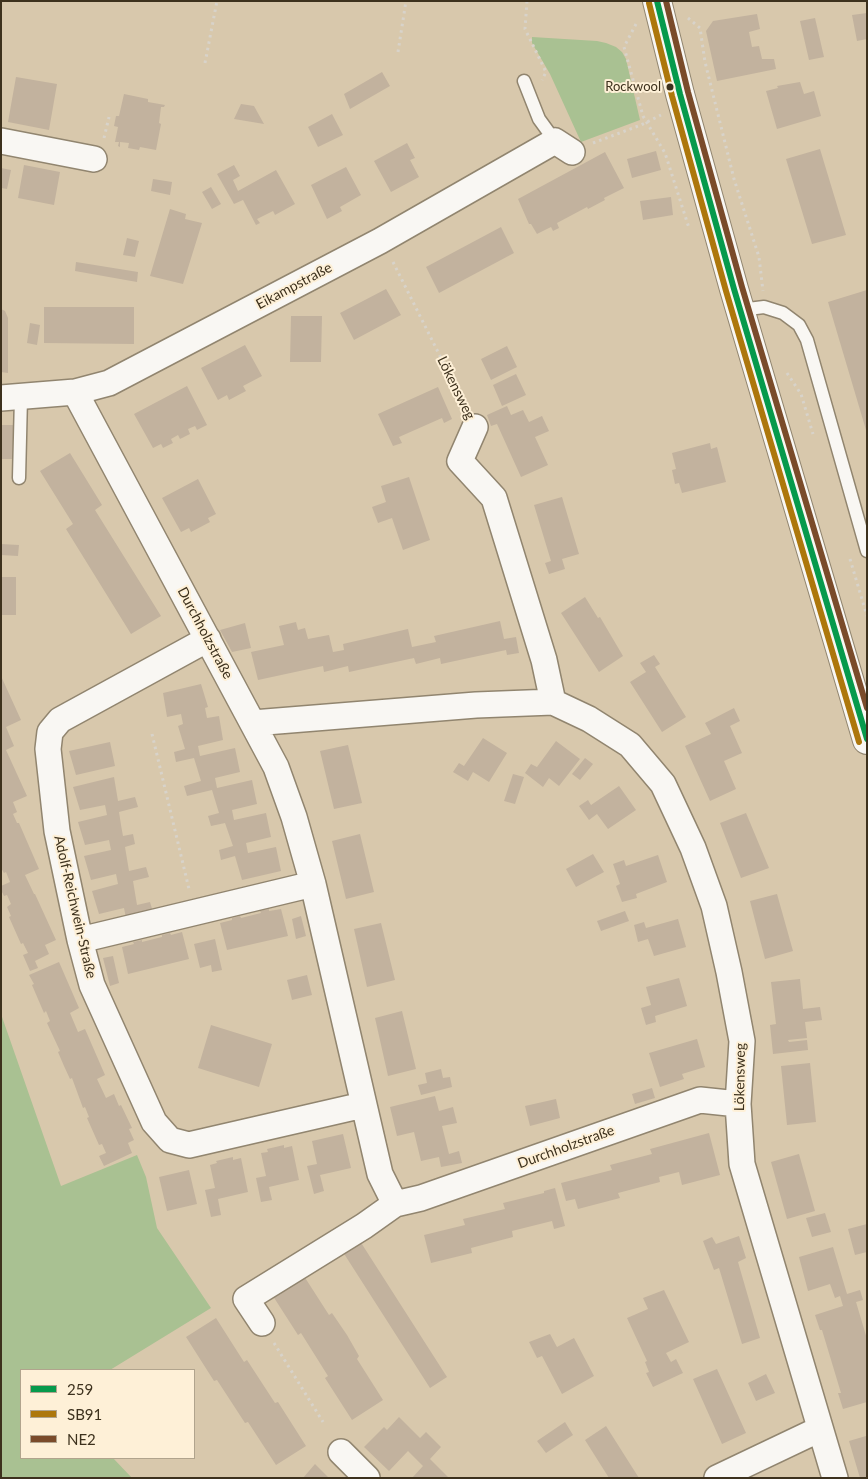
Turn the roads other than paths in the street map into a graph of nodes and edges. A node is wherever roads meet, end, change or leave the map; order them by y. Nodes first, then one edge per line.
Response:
1 (648, 9) edge
2 (526, 86) road end
3 (1, 141) edge
4 (563, 146) joint
5 (94, 159) dead end
6 (740, 310) junction
7 (75, 392) junction
8 (11, 398) edge
9 (475, 427) road end
10 (19, 478) dead end
11 (867, 551) edge
12 (208, 639) junction
13 (553, 702) junction
14 (254, 723) junction
15 (867, 740) edge
16 (313, 884) junction
17 (80, 940) junction
18 (738, 1104) junction
19 (363, 1106) junction
20 (395, 1204) junction
21 (262, 1323) road end
22 (820, 1429) junction
23 (341, 1452) dead end
24 (367, 1478) edge
25 (717, 1478) edge
26 (835, 1478) edge

1 - 6 main road
2 - 4 lane
3 - 5 street
4 - 7 street, Eikampstraße
6 - 11 lane
6 - 15 main road
7 - 8 street, Eikampstraße
7 - 12 street, Durchholzstraße
8 - 10 lane
9 - 13 street, Lökensweg
12 - 14 street, Durchholzstraße
12 - 17 street, Adolf-Reichwein-Straße
13 - 14 street, Lökensweg
13 - 18 street, Lökensweg
14 - 16 street, Durchholzstraße
16 - 17 street
16 - 19 street, Durchholzstraße
17 - 19 street, Adolf-Reichwein-Straße
18 - 20 street, Durchholzstraße
18 - 22 street, Lökensweg
19 - 20 street, Durchholzstraße
20 - 21 street, Durchholzstraße
22 - 25 street
22 - 26 street, Lökensweg
23 - 24 street

